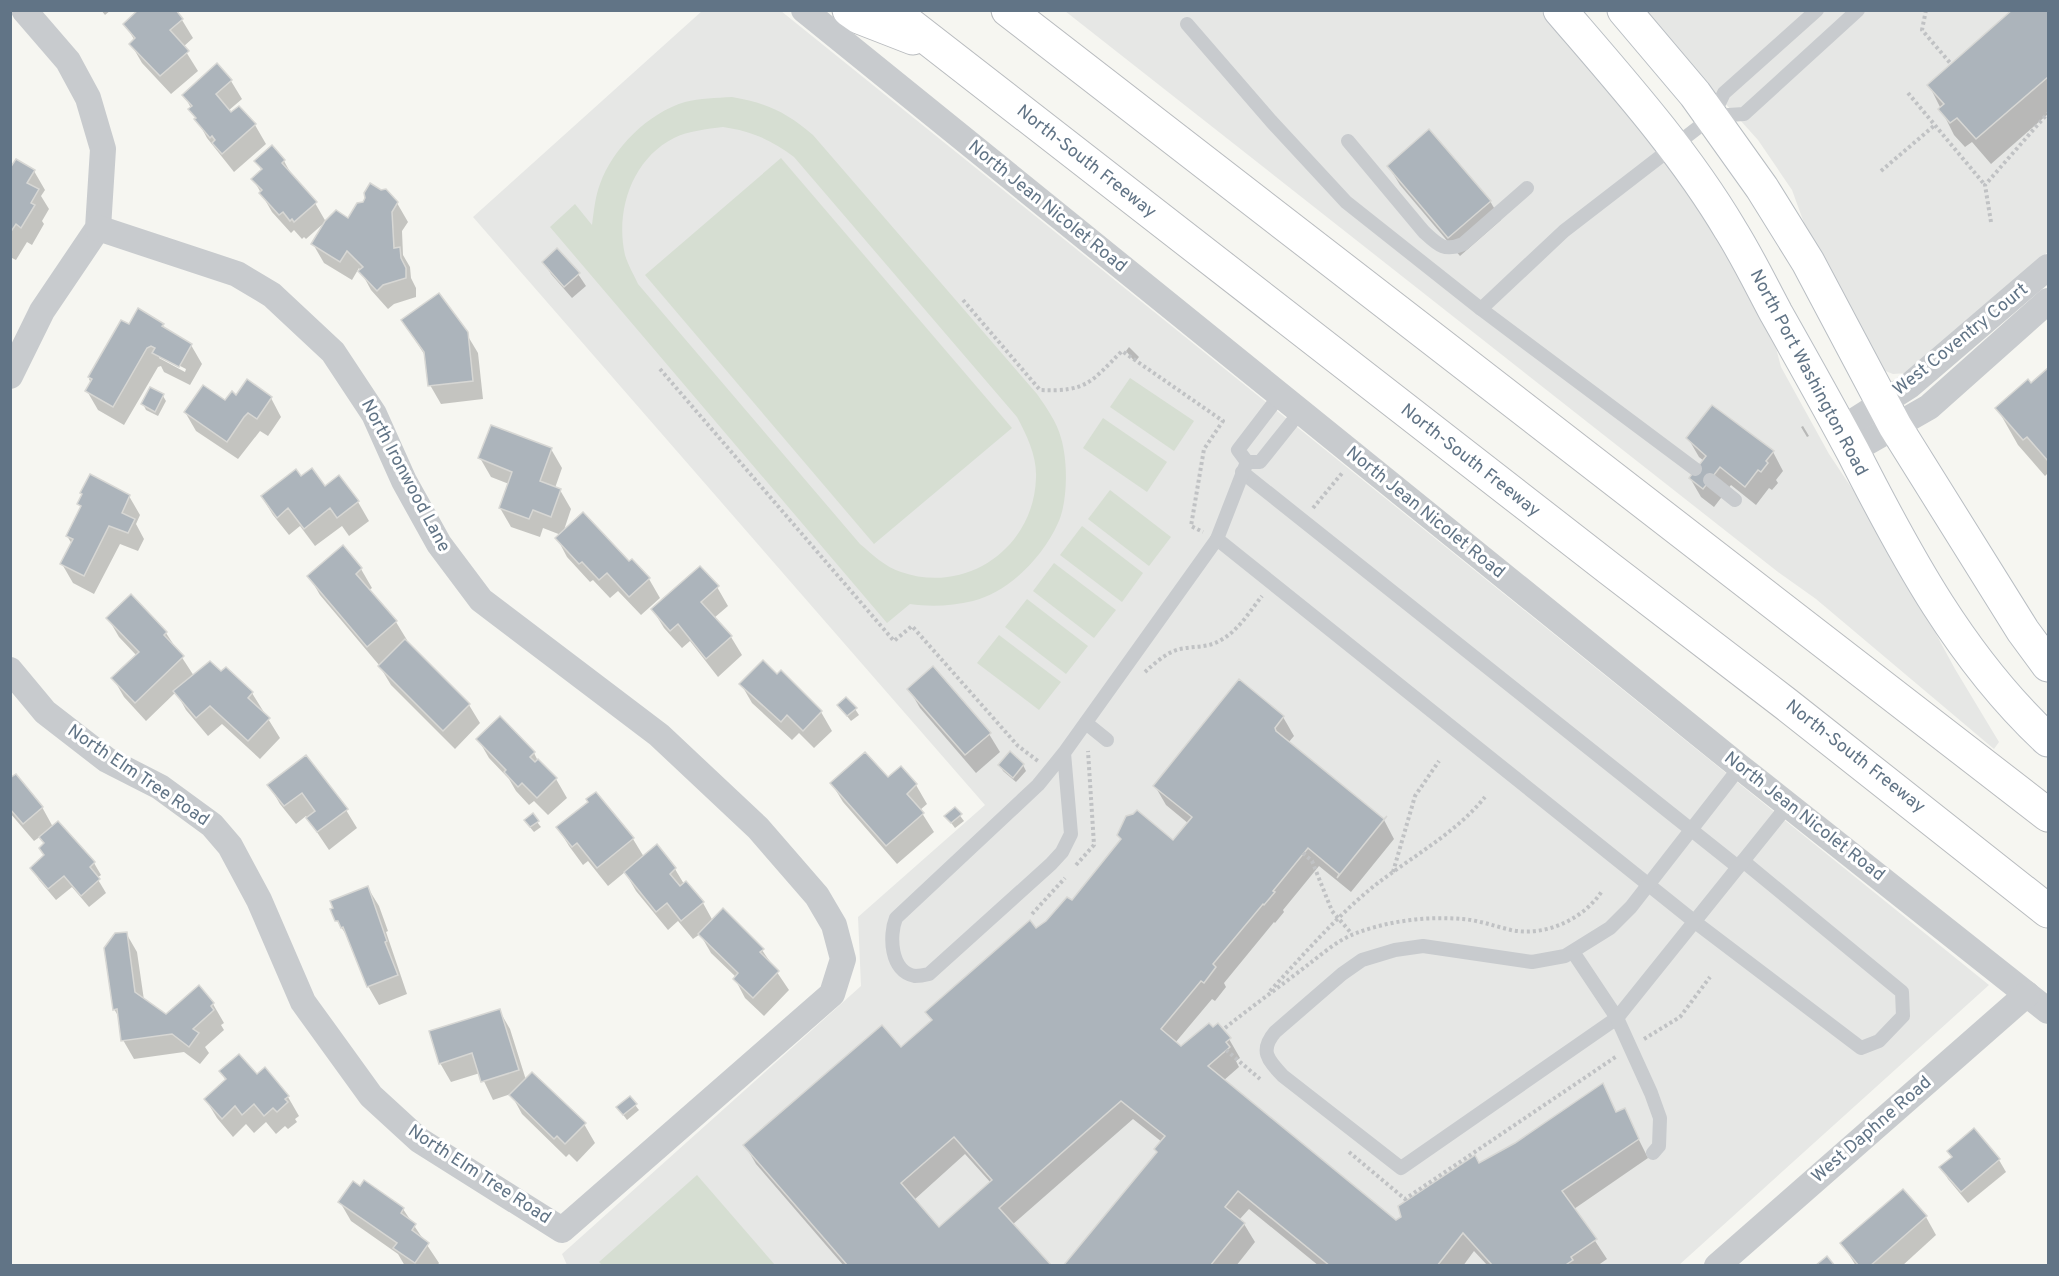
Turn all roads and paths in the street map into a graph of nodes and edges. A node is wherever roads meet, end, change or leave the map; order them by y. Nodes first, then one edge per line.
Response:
1 (24, 10) edge
2 (804, 10) edge
3 (849, 10) edge
4 (891, 10) edge
5 (1008, 10) edge
6 (1624, 10) edge
7 (1817, 10) edge
8 (1858, 10) edge
9 (1926, 10) edge
10 (1567, 13) edge
11 (1187, 24) dead end
12 (937, 46) junction
13 (1951, 64) dead end
14 (1908, 93) dead end
15 (2049, 113) edge
16 (1713, 116) junction
17 (1935, 125) junction
18 (1348, 141) dead end
19 (1674, 146) junction
20 (1881, 171) dead end
21 (1986, 185) junction
22 (1527, 188) dead end
23 (1991, 222) dead end
24 (98, 228) junction
25 (2049, 267) edge
26 (963, 300) dead end
27 (2049, 301) edge
28 (1481, 309) junction
29 (660, 369) dead end
30 (10, 376) edge
31 (1280, 395) junction
32 (1300, 412) junction
33 (1889, 414) junction
34 (1846, 440) junction
35 (1361, 461) junction
36 (1245, 467) junction
37 (1695, 469) dead end
38 (1710, 480) dead end
39 (1736, 500) dead end
40 (1303, 520) junction
41 (1217, 539) junction
42 (1273, 584) junction
43 (2049, 665) edge
44 (10, 670) edge
45 (1141, 676) dead end
46 (1086, 723) junction
47 (1103, 737) joint
48 (2049, 740) edge
49 (1064, 753) junction
50 (1439, 761) dead end
51 (1740, 767) junction
52 (1050, 770) junction
53 (1485, 797) dead end
54 (1788, 805) junction
55 (2049, 815) edge
56 (1691, 830) junction
57 (1303, 853) dead end
58 (1740, 864) junction
59 (1393, 873) junction
60 (1649, 885) junction
61 (817, 896) joint
62 (2049, 911) edge
63 (1032, 914) dead end
64 (1338, 920) junction
65 (1695, 922) junction
66 (1352, 934) dead end
67 (1573, 952) junction
68 (2027, 994) junction
69 (1263, 999) dead end
70 (2049, 1011) edge
71 (1617, 1018) junction
72 (1653, 1153) dead end
73 (1717, 1266) edge

1 - 24 street
2 - 31 street, North Jean Nicolet Road
3 - 12 main road
4 - 12 main road, North-South Freeway
5 - 55 main road
6 - 16 main road
7 - 16 lane
8 - 16 lane
9 - 13 path
10 - 19 main road, North Port Washington Road
11 - 28 lane
12 - 62 main road, North-South Freeway
14 - 17 path
15 - 21 path
16 - 19 lane
16 - 33 main road
17 - 20 path
17 - 21 path
18 - 22 lane
19 - 28 lane
19 - 34 main road, North Port Washington Road
21 - 23 path
24 - 30 street
24 - 61 street, North Ironwood Lane
25 - 33 street, West Coventry Court
26 - 41 path
27 - 33 street, West Coventry Court
28 - 37 lane
29 - 52 path
31 - 32 street, North Jean Nicolet Road
31 - 36 lane
32 - 35 street, North Jean Nicolet Road
32 - 36 lane
33 - 34 street, West Coventry Court
33 - 43 main road
34 - 48 main road, North Port Washington Road
35 - 40 path
35 - 51 street, North Jean Nicolet Road
36 - 40 lane
36 - 41 lane
38 - 39 lane
40 - 56 lane
41 - 42 lane
41 - 46 lane
42 - 45 path
42 - 60 lane
44 - 61 street, North Elm Tree Road
46 - 47 lane
46 - 49 lane
47 - 63 path
49 - 52 lane
49 - 52 lane
50 - 59 path
51 - 54 street, North Jean Nicolet Road
51 - 56 lane
53 - 59 path
54 - 58 lane
54 - 68 street, North Jean Nicolet Road
56 - 58 lane
56 - 60 lane
57 - 64 path
58 - 65 lane
58 - 65 lane
59 - 64 path
60 - 65 lane
60 - 67 lane
64 - 66 path
64 - 69 path
65 - 71 lane
67 - 71 lane
67 - 71 lane
68 - 70 street, North Jean Nicolet Road
68 - 73 street, West Daphne Road
71 - 72 lane

